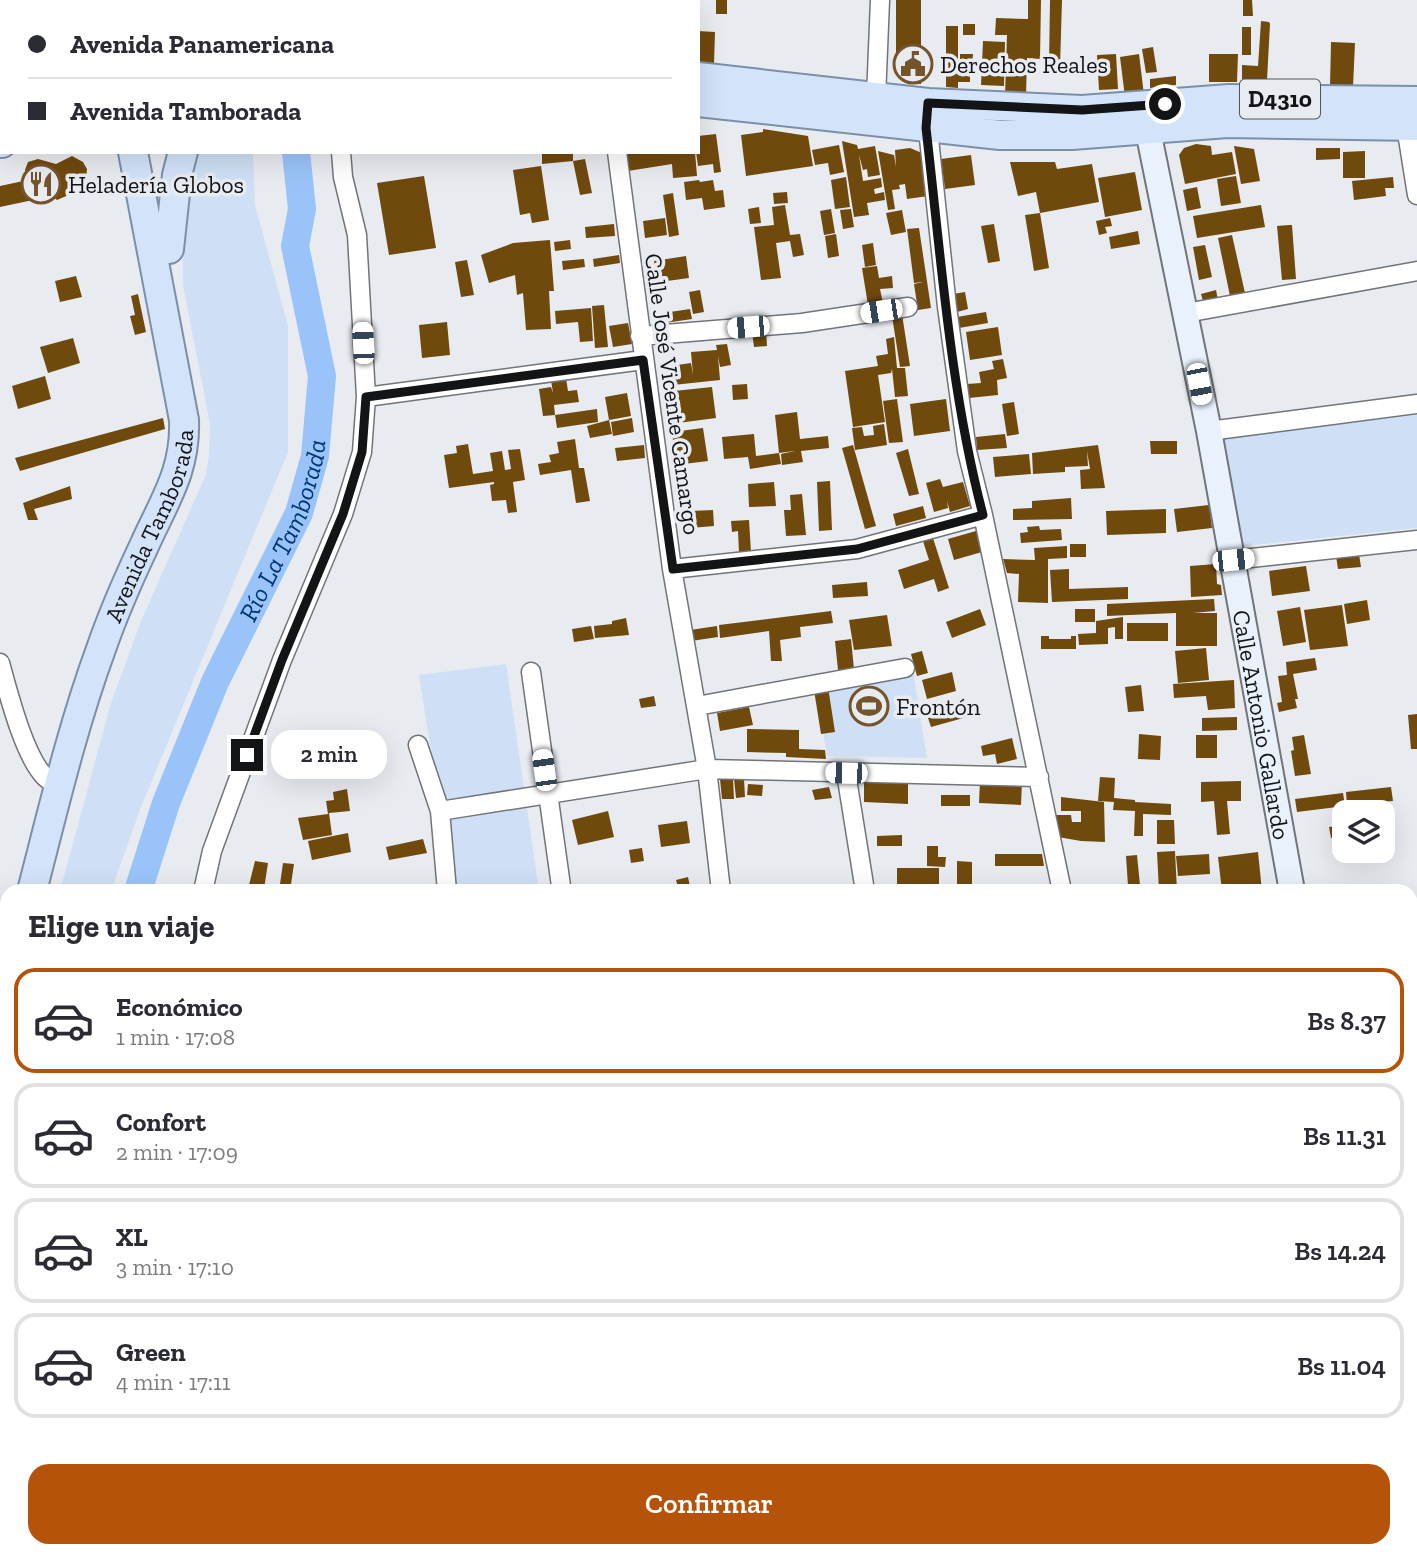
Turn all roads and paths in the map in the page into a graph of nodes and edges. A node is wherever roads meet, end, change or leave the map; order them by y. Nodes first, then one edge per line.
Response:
1 (880, 0) edge
2 (700, 77) edge
3 (876, 98) junction
4 (700, 103) edge
5 (927, 116) junction
6 (1413, 118) edge
7 (1146, 119) junction
8 (133, 154) edge
9 (152, 154) edge
10 (182, 154) edge
11 (341, 154) edge
12 (617, 154) edge
13 (1417, 195) edge
14 (169, 249) junction
15 (1417, 271) edge
16 (908, 307) dead end
17 (1186, 313) junction
18 (640, 336) junction
19 (643, 360) junction
20 (366, 397) junction
21 (1417, 404) edge
22 (1209, 431) junction
23 (983, 515) junction
24 (1417, 540) edge
25 (1233, 560) junction
26 (673, 569) junction
27 (0, 663) edge
28 (905, 668) dead end
29 (531, 672) dead end
30 (697, 706) junction
31 (418, 745) dead end
32 (707, 769) junction
33 (846, 773) junction
34 (1039, 777) junction
35 (60, 785) junction
36 (548, 795) junction
37 (440, 811) junction
38 (34, 884) edge
39 (53, 884) edge
40 (205, 884) edge
41 (446, 884) edge
42 (561, 884) edge
43 (719, 884) edge
44 (864, 884) edge
45 (1061, 884) edge
46 (1291, 884) edge

1 - 3 street
2 - 3 main road, D4310
3 - 5 main road, D4310
4 - 5 main road, D4310
5 - 7 main road, D4310
5 - 23 street
6 - 7 main road, D4310
6 - 13 street
7 - 17 main road, Calle Antonio Gallardo
8 - 35 main road, Avenida Tamborada
9 - 14 main road, Avenida Tamborada
10 - 14 main road
11 - 20 street
12 - 18 street, Calle José Vicente Camargo
14 - 39 main road, Avenida Tamborada
15 - 17 street
16 - 18 street
17 - 22 main road, Calle Antonio Gallardo
18 - 19 street, Calle José Vicente Camargo
19 - 20 street
19 - 26 street, Calle José Vicente Camargo
20 - 40 street
21 - 22 street
22 - 25 main road, Calle Antonio Gallardo
23 - 26 street
23 - 34 street
24 - 25 street
25 - 46 main road, Calle Antonio Gallardo
26 - 30 street, Calle José Vicente Camargo
27 - 35 street
28 - 30 street
29 - 36 street
30 - 32 street, Calle José Vicente Camargo
31 - 37 street
32 - 33 street
32 - 36 street
32 - 43 street, Calle José Vicente Camargo
33 - 34 street
33 - 44 street
34 - 45 street
35 - 38 main road, Avenida Tamborada
36 - 37 street
36 - 42 street
37 - 41 street

